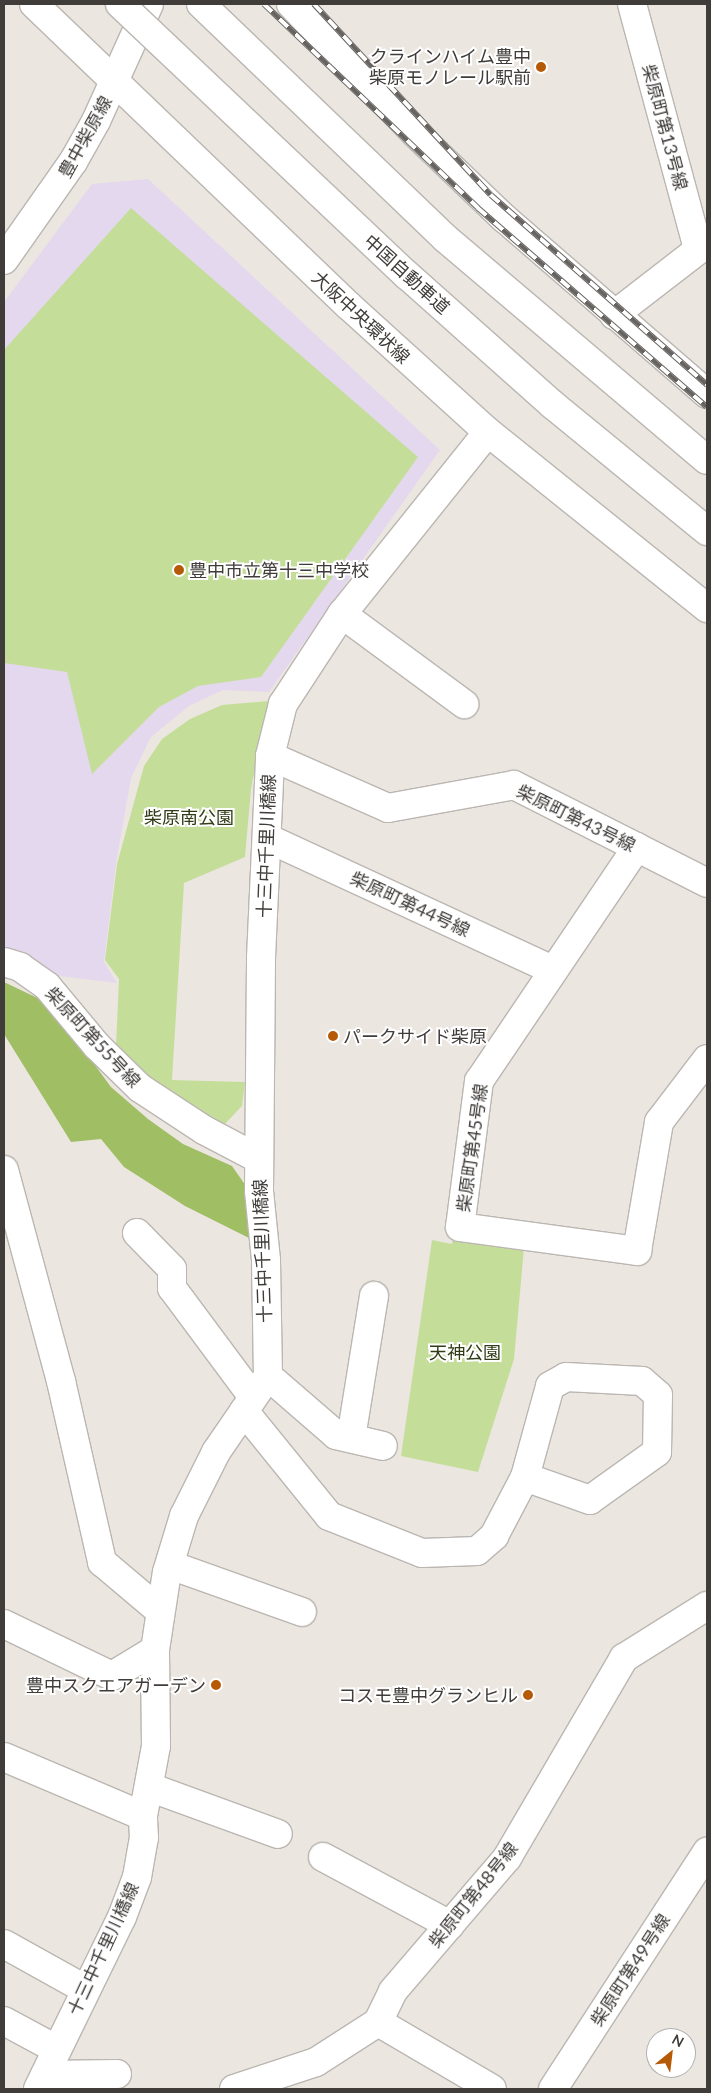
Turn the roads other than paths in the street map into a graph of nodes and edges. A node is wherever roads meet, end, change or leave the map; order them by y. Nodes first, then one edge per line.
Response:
1 (34, 4) edge
2 (120, 4) edge
3 (149, 4) edge
4 (201, 4) edge
5 (291, 4) edge
6 (632, 4) edge
7 (114, 82) junction
8 (704, 249) edge
9 (4, 260) edge
10 (614, 315) junction
11 (707, 394) edge
12 (488, 432) junction
13 (707, 460) edge
14 (707, 531) edge
15 (707, 608) edge
16 (342, 614) junction
17 (464, 704) dead end
18 (270, 756) junction
19 (267, 838) junction
20 (637, 847) junction
21 (707, 883) edge
22 (4, 962) edge
23 (553, 970) junction
24 (707, 1059) edge
25 (260, 1159) junction
26 (4, 1170) edge
27 (137, 1233) dead end
28 (374, 1296) dead end
29 (255, 1395) junction
30 (351, 1438) junction
31 (382, 1446) dead end
32 (525, 1477) junction
33 (170, 1565) junction
34 (707, 1606) edge
35 (160, 1611) junction
36 (302, 1612) dead end
37 (4, 1624) edge
38 (155, 1650) junction
39 (4, 1757) edge
40 (149, 1787) junction
41 (143, 1816) junction
42 (278, 1834) dead end
43 (707, 1852) edge
44 (323, 1857) dead end
45 (450, 1925) junction
46 (4, 1944) edge
47 (86, 1989) junction
48 (4, 2021) edge
49 (378, 2022) junction
50 (56, 2049) junction
51 (117, 2074) dead end
52 (41, 2082) edge
53 (234, 2089) edge
54 (492, 2089) edge
55 (553, 2089) edge

1 - 7 main road, 大阪中央環状線
2 - 14 main road, 中国自動車道, bridge
3 - 7 main road, 豊中柴原線
4 - 13 main road
5 - 10 main road
6 - 8 main road, 柴原町第13号線
7 - 9 main road, 豊中柴原線
7 - 12 main road, 大阪中央環状線
8 - 10 main road
10 - 11 main road
12 - 15 main road, 大阪中央環状線
12 - 16 main road, 十三中千里川橋線
16 - 17 main road
16 - 18 main road, 十三中千里川橋線
18 - 19 main road, 十三中千里川橋線
18 - 20 main road, 柴原町第43号線
19 - 23 main road, 柴原町第44号線
19 - 25 main road, 十三中千里川橋線
20 - 21 main road, 柴原町第43号線
20 - 23 main road, 柴原町第45号線
22 - 25 main road, 柴原町第55号線
23 - 24 main road, 柴原町第45号線
25 - 29 main road, 十三中千里川橋線
26 - 35 main road
27 - 29 main road
28 - 30 main road
29 - 30 main road
29 - 32 main road
29 - 33 main road, 十三中千里川橋線
30 - 31 main road
32 - 32 main road
33 - 35 main road, 十三中千里川橋線
33 - 36 main road
34 - 45 main road, 柴原町第48号線
35 - 38 main road, 十三中千里川橋線
37 - 38 main road
38 - 40 main road, 十三中千里川橋線
39 - 41 main road
40 - 41 main road, 十三中千里川橋線
40 - 42 main road
41 - 47 main road, 十三中千里川橋線
43 - 55 main road, 柴原町第49号線
44 - 45 main road
45 - 49 main road, 柴原町第48号線
46 - 47 main road
47 - 50 main road, 十三中千里川橋線
48 - 50 main road
49 - 53 main road
49 - 54 main road
50 - 52 main road, 十三中千里川橋線
51 - 52 main road

